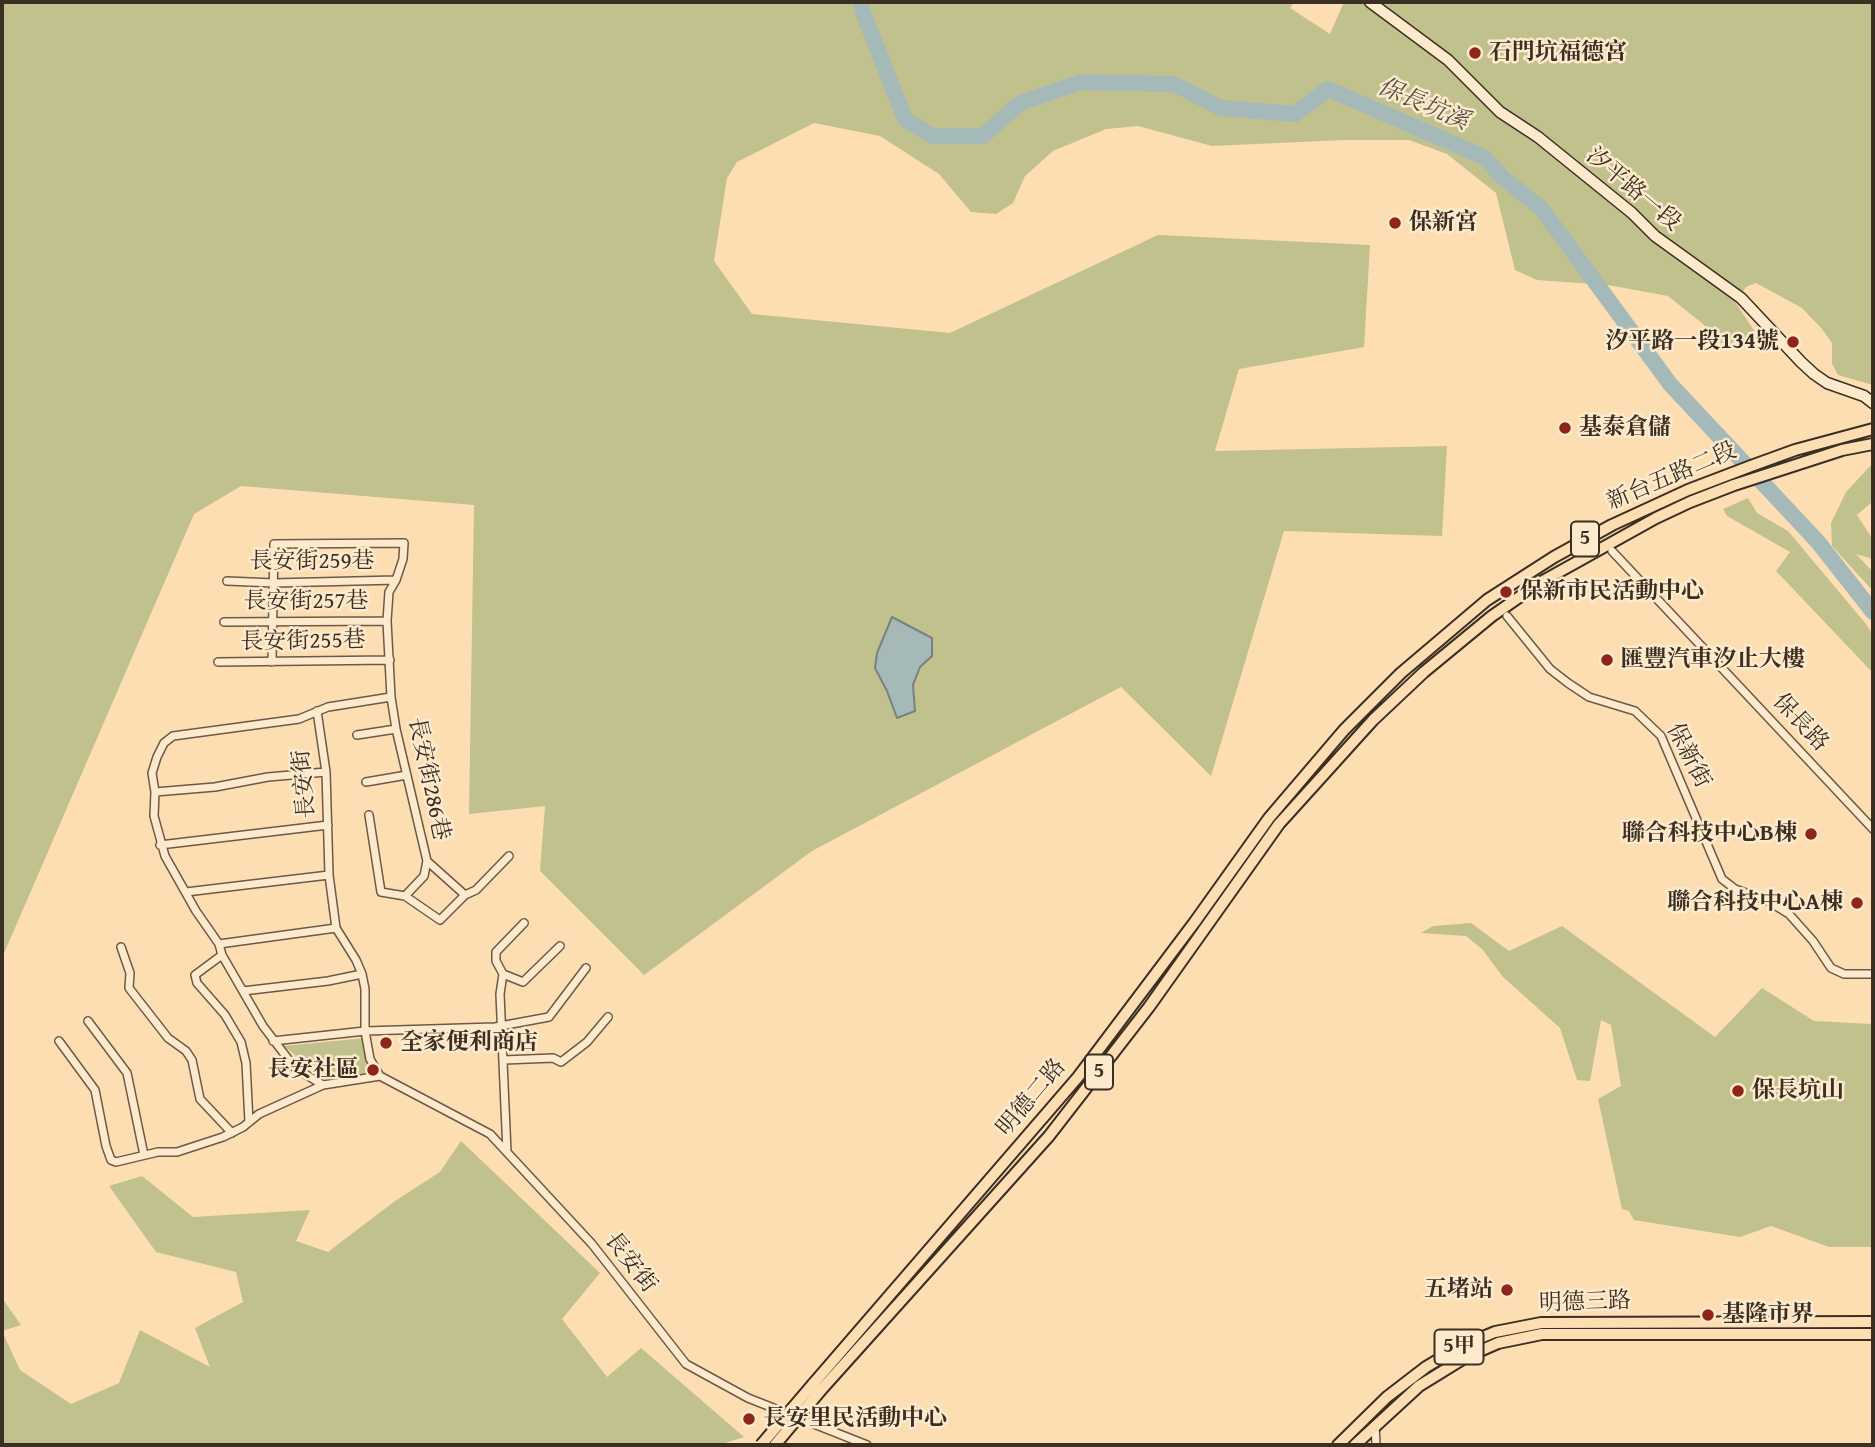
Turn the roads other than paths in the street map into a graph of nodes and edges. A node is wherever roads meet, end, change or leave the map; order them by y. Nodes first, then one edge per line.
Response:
1 (1370, 2) edge
2 (1873, 403) edge
3 (1873, 429) edge
4 (1873, 443) edge
5 (1612, 551) dead end
6 (396, 580) junction
7 (227, 581) dead end
8 (274, 583) junction
9 (1507, 615) dead end
10 (272, 621) junction
11 (387, 621) junction
12 (224, 622) dead end
13 (390, 660) junction
14 (218, 662) dead end
15 (272, 662) junction
16 (391, 697) junction
17 (317, 711) junction
18 (396, 729) junction
19 (1343, 730) joint
20 (357, 736) dead end
21 (1356, 739) joint
22 (326, 772) junction
23 (407, 775) junction
24 (366, 782) dead end
25 (155, 792) junction
26 (369, 815) dead end
27 (328, 825) junction
28 (1873, 830) edge
29 (160, 845) junction
30 (509, 856) dead end
31 (427, 861) junction
32 (329, 876) junction
33 (186, 892) junction
34 (465, 895) junction
35 (405, 896) junction
36 (524, 923) dead end
37 (336, 928) junction
38 (219, 944) junction
39 (560, 946) dead end
40 (121, 947) dead end
41 (222, 956) junction
42 (586, 968) dead end
43 (362, 974) junction
44 (503, 974) junction
45 (1873, 974) edge
46 (243, 991) junction
47 (608, 1017) dead end
48 (88, 1021) dead end
49 (502, 1026) junction
50 (365, 1031) junction
51 (59, 1041) dead end
52 (273, 1041) junction
53 (504, 1060) junction
54 (380, 1076) junction
55 (323, 1085) junction
56 (249, 1122) junction
57 (232, 1133) junction
58 (507, 1153) junction
59 (144, 1155) junction
60 (1873, 1322) edge
61 (1658, 1328) junction
62 (1873, 1334) edge
63 (817, 1387) junction
64 (1371, 1413) junction
65 (1375, 1426) junction
66 (1357, 1442) edge
67 (761, 1445) edge
68 (775, 1445) edge
69 (867, 1445) edge
70 (1338, 1445) edge
71 (1376, 1445) edge

1 - 2 street, 汐平路一段
3 - 19 main road, 新台五路二段 / 5
4 - 21 main road, 新台五路二段 / 5
5 - 28 street, 保長路
6 - 8 street, 長安街259巷
6 - 8 street
6 - 11 street
7 - 8 street, 長安街259巷
8 - 10 street
9 - 45 street, 保新街
10 - 11 street, 長安街257巷
10 - 12 street, 長安街257巷
10 - 15 street
11 - 13 street
13 - 15 street, 長安街255巷
13 - 16 street
14 - 15 street, 長安街255巷
16 - 17 street
16 - 18 street, 長安街286巷
17 - 22 street, 長安街
17 - 25 street
18 - 20 street
18 - 23 street, 長安街286巷
19 - 63 main road, 明德二路 / 5
21 - 63 main road, 明德二路 / 5
22 - 25 street
22 - 27 street, 長安街
23 - 24 street
23 - 31 street, 長安街286巷
25 - 29 street
26 - 35 street
27 - 29 street
27 - 32 street, 長安街
29 - 33 street
30 - 34 street
31 - 34 street, 長安街286巷
31 - 35 street
32 - 33 street
32 - 37 street, 長安街
33 - 38 street
34 - 35 street
36 - 44 street
37 - 38 street
37 - 43 street, 長安街
38 - 41 street
39 - 44 street
40 - 57 street
41 - 46 street
41 - 56 street
42 - 49 street
43 - 46 street
43 - 50 street, 長安街
44 - 49 street
46 - 52 street
47 - 53 street
48 - 59 street
49 - 50 street
49 - 53 street
50 - 52 street
50 - 54 street, 長安街
51 - 59 street
52 - 55 street
53 - 58 street
54 - 55 street
54 - 58 street, 長安街
55 - 56 street
56 - 57 street
57 - 59 street
58 - 69 street, 長安街
60 - 61 main road, 明德三路 / 5甲
61 - 62 main road, 明德三路 / 5甲
61 - 64 main road, 明德三路 / 5甲
61 - 65 main road, 明德三路 / 5甲
63 - 67 main road, 明德二路 / 5, bridge
63 - 68 main road, 明德二路 / 5, bridge
64 - 65 street
64 - 66 main road, 明德三路 / 5甲
65 - 66 main road, 明德三路 / 5甲
65 - 71 street
66 - 70 main road, 明德三路 / 5甲

